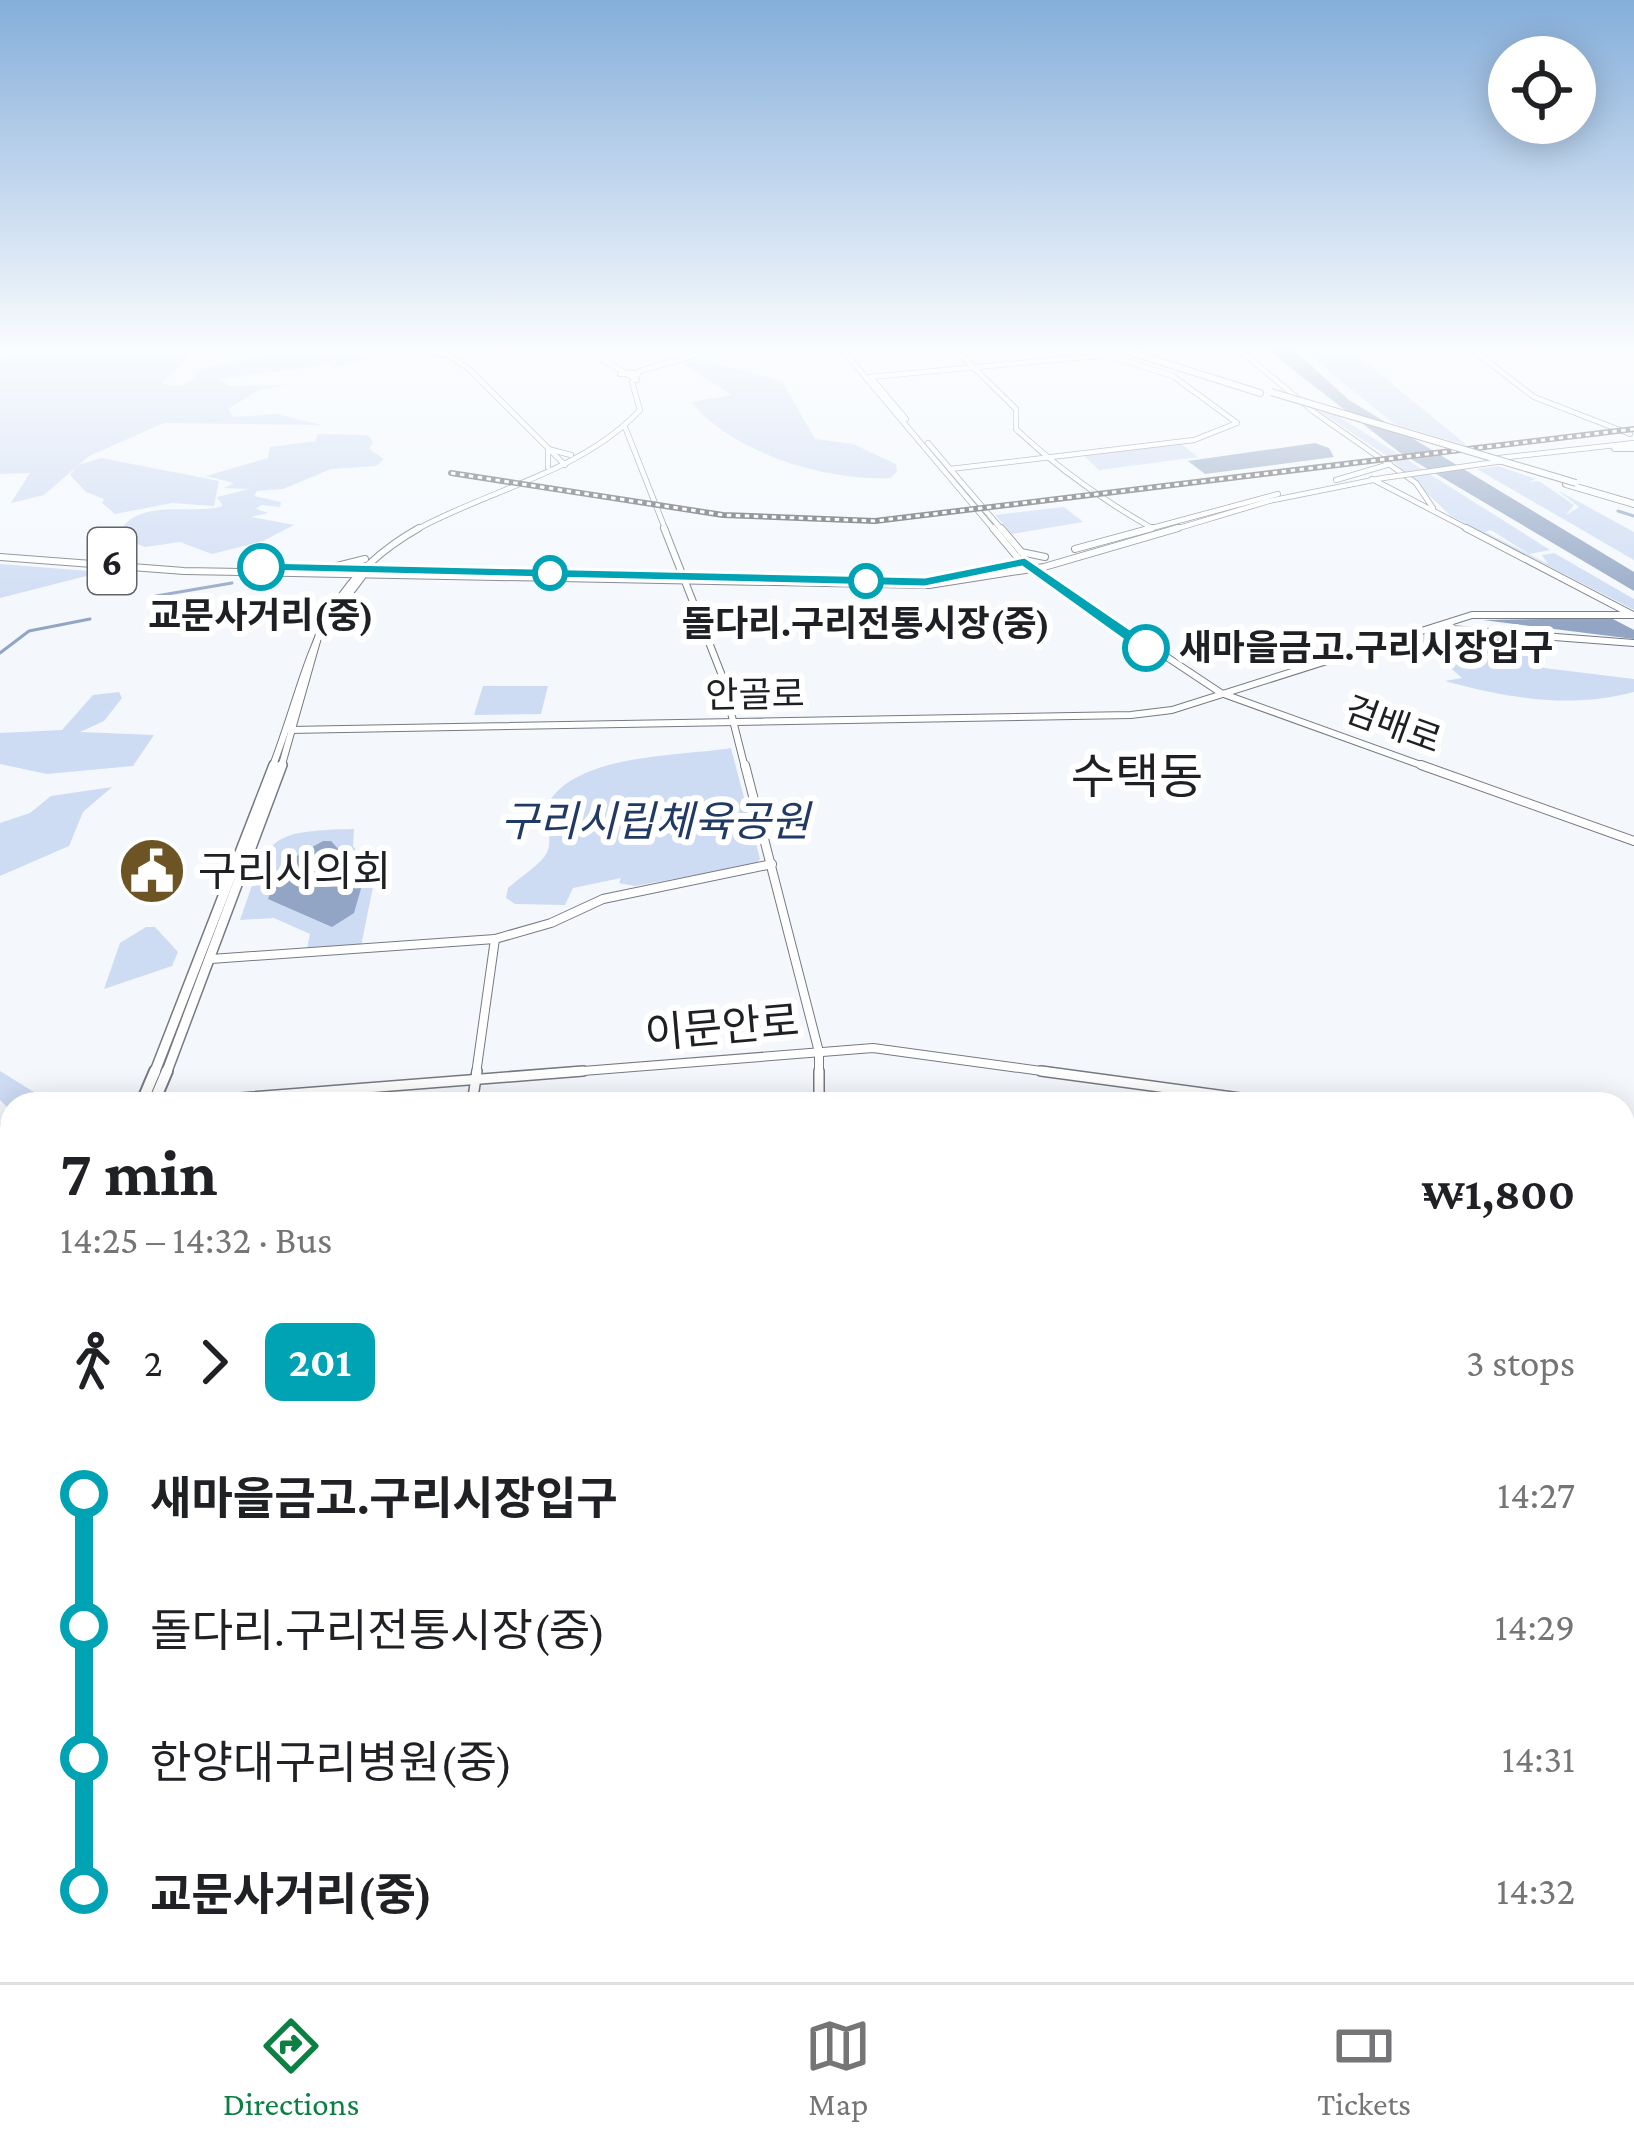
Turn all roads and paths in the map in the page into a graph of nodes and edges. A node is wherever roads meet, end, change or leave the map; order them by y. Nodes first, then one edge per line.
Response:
1 (538, 439) edge
2 (604, 439) edge
3 (606, 439) edge
4 (631, 439) edge
5 (921, 439) edge
6 (924, 439) edge
7 (1027, 439) edge
8 (1195, 439) edge
9 (1355, 439) edge
10 (1417, 439) edge
11 (1430, 439) edge
12 (1632, 439) edge
13 (1618, 446) junction
14 (1634, 446) edge
15 (548, 449) junction
16 (586, 449) junction
17 (1046, 458) junction
18 (564, 463) junction
19 (1390, 464) junction
20 (950, 469) junction
21 (544, 471) junction
22 (1378, 477) junction
23 (1336, 480) junction
24 (1292, 491) junction
25 (1412, 499) junction
26 (1634, 502) edge
27 (1255, 503) dead end
28 (1432, 504) junction
29 (1150, 527) junction
30 (1022, 552) junction
31 (0, 555) edge
32 (379, 555) junction
33 (1045, 557) junction
34 (1027, 564) junction
35 (325, 568) junction
36 (388, 571) junction
37 (361, 572) junction
38 (335, 573) junction
39 (688, 580) junction
40 (347, 585) junction
41 (1617, 606) junction
42 (1603, 614) junction
43 (1633, 615) edge
44 (1445, 623) junction
45 (1430, 627) junction
46 (1454, 629) junction
47 (1634, 643) edge
48 (1220, 693) junction
49 (736, 722) junction
50 (291, 730) junction
51 (1634, 841) edge
52 (772, 864) junction
53 (495, 939) junction
54 (212, 959) junction
55 (819, 1052) junction
56 (479, 1079) junction
57 (146, 1092) edge
58 (158, 1092) edge
59 (315, 1092) edge
60 (475, 1092) edge
61 (819, 1092) edge
62 (1200, 1092) edge

1 - 15 street
2 - 16 main road
3 - 18 main road
4 - 39 street
5 - 34 street, 검배로
6 - 20 street
7 - 17 street
8 - 17 street
9 - 19 street
10 - 26 highway, bridge
11 - 26 highway, bridge
12 - 13 main road
13 - 14 highway
13 - 22 main road, bridge
15 - 16 main road
15 - 18 street
15 - 21 main road
16 - 18 main road
17 - 20 street
17 - 29 street
18 - 21 main road
18 - 32 main road
19 - 23 main road
19 - 28 street
20 - 30 street
21 - 32 main road
22 - 23 main road
22 - 25 street
22 - 34 main road
23 - 24 main road
24 - 27 main road
24 - 29 main road
25 - 28 street
25 - 28 street
28 - 41 street
29 - 33 main road
30 - 33 main road
30 - 34 street
31 - 35 main road, 6
31 - 38 main road
32 - 35 main road
32 - 36 main road
32 - 37 main road
33 - 34 main road
34 - 39 main road
34 - 48 street, 검배로
35 - 37 main road, 6
36 - 37 main road, 6
36 - 39 main road, 6
37 - 38 main road
37 - 39 main road
37 - 40 main road
37 - 50 main road
38 - 40 main road
39 - 49 street
40 - 50 main road
41 - 42 street
41 - 43 street
42 - 43 street, 안골로
42 - 44 street, 안골로
44 - 45 street, 안골로
44 - 46 street
45 - 46 street
45 - 48 street, 안골로
46 - 47 street
48 - 49 street, 안골로
48 - 51 street, 검배로
49 - 50 street, 안골로
49 - 52 street
50 - 54 main road
50 - 57 main road
52 - 53 street
52 - 55 street
53 - 54 street
53 - 56 street
54 - 58 main road
55 - 56 street, 이문안로
55 - 61 street
55 - 62 street, 이문안로
56 - 59 street, 이문안로
56 - 60 street

